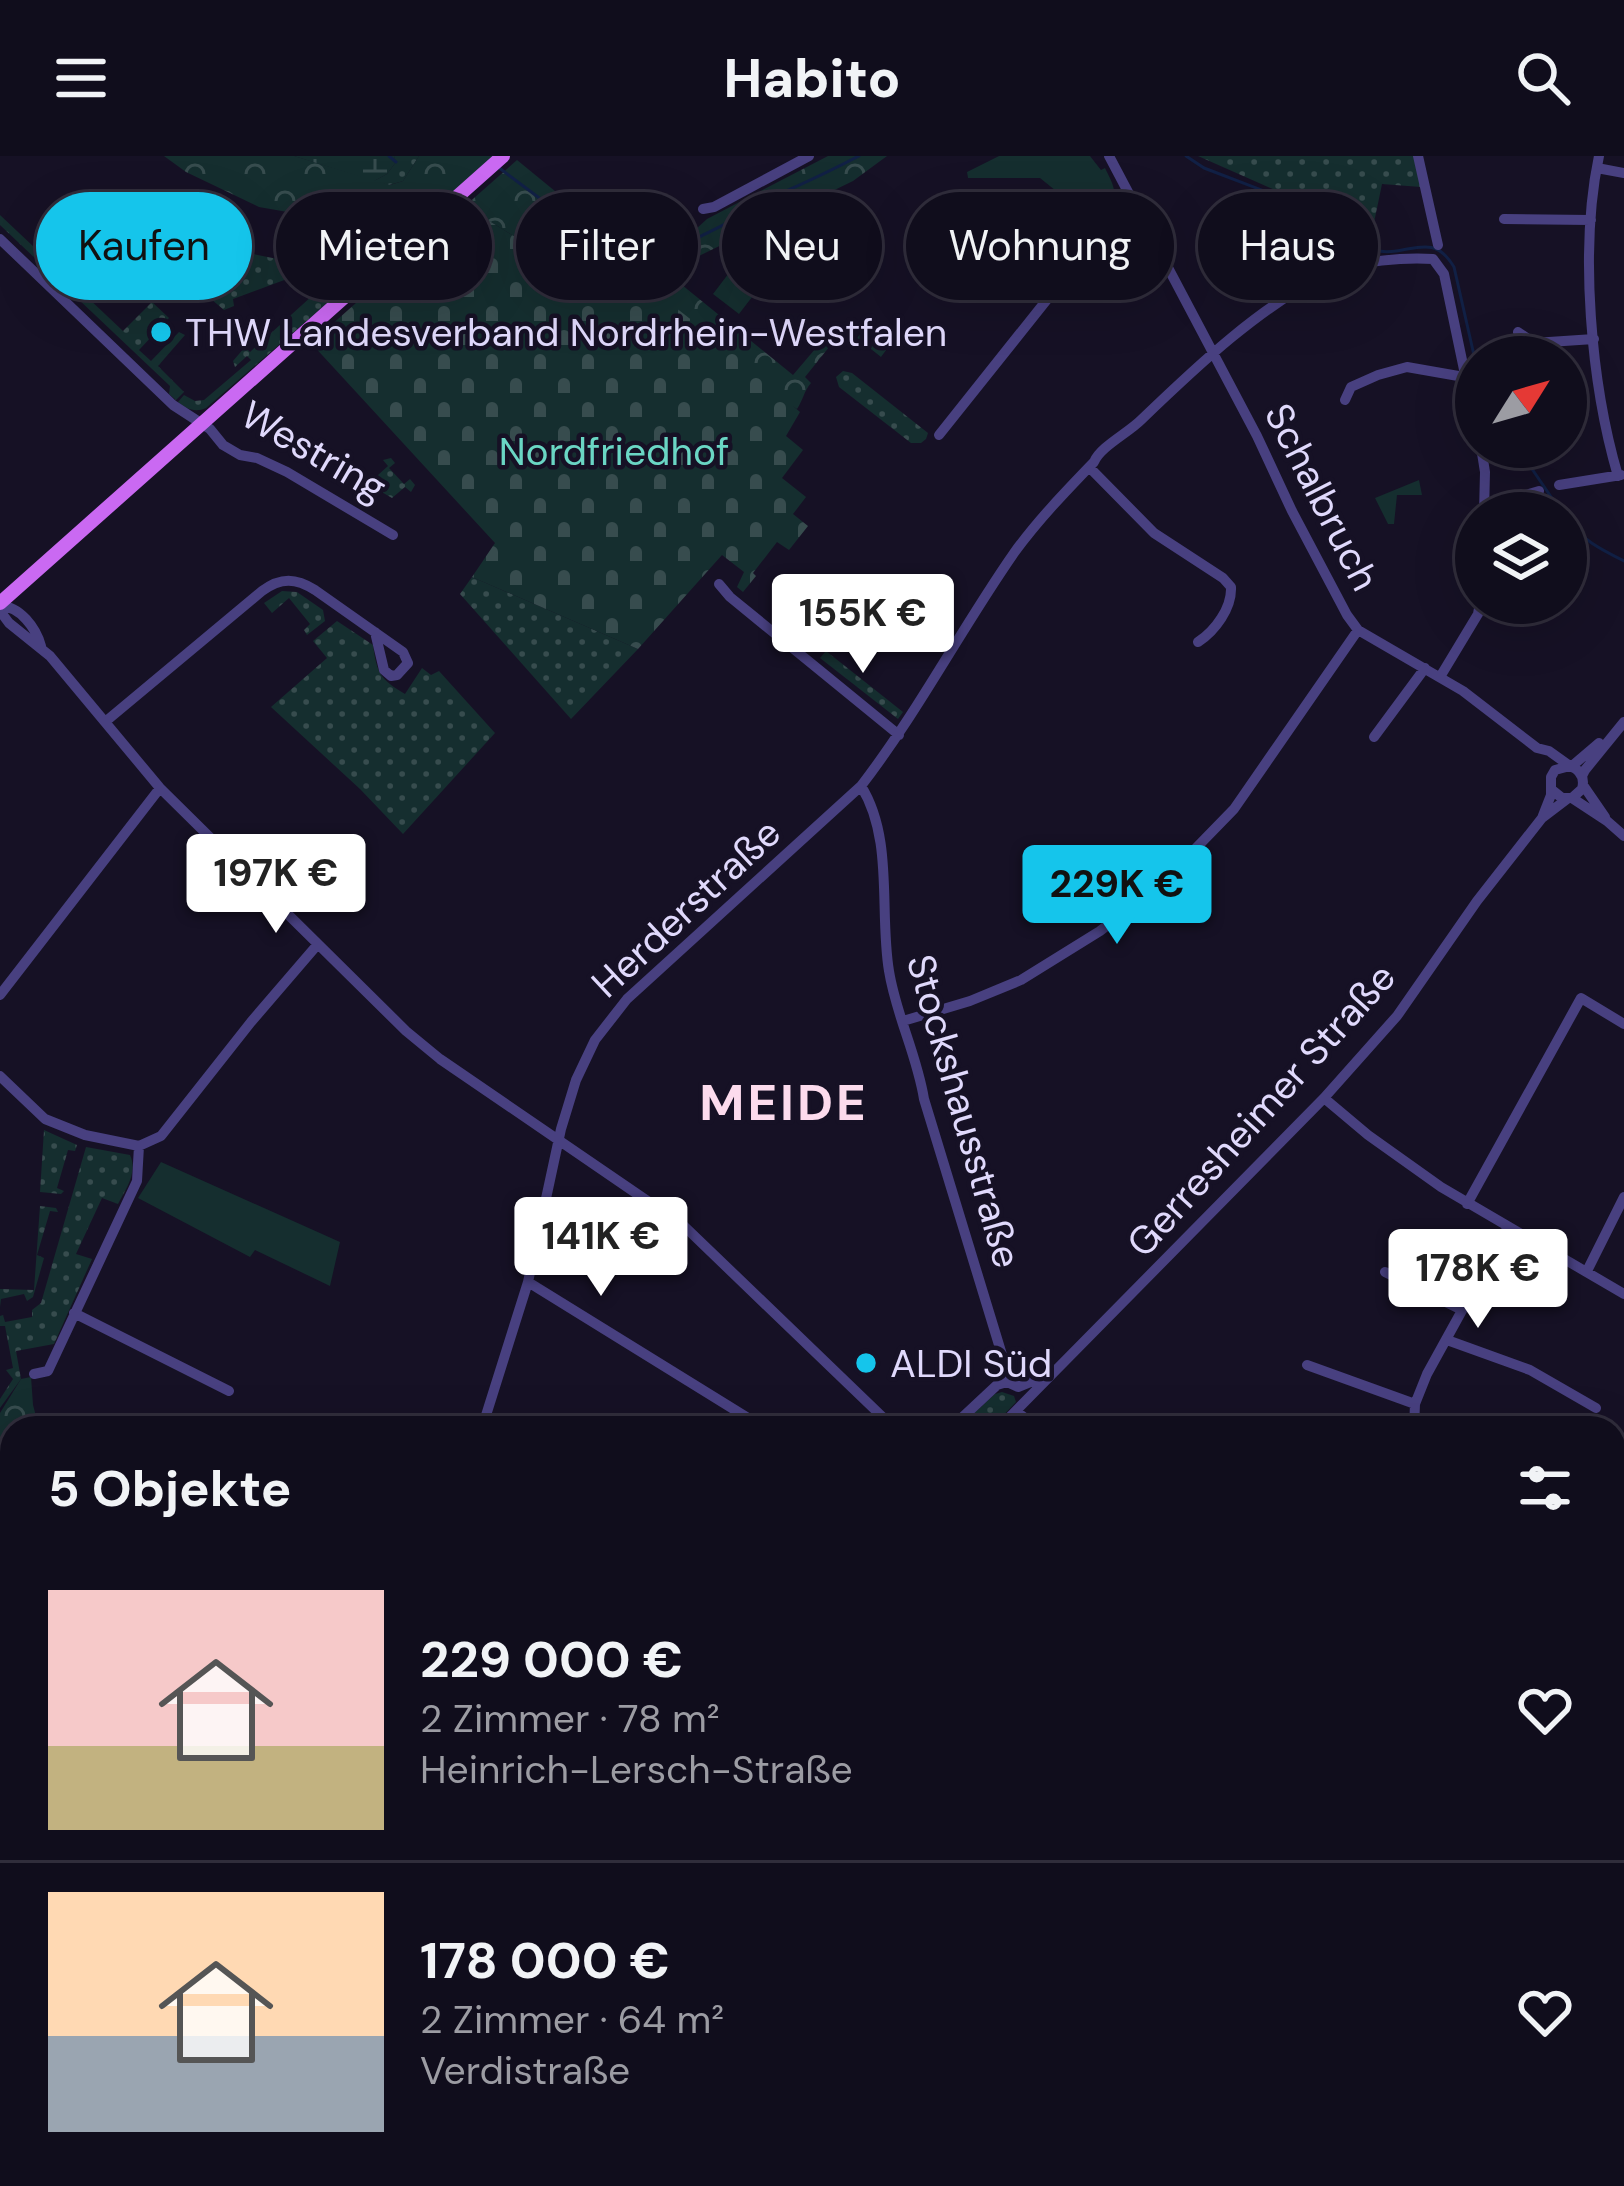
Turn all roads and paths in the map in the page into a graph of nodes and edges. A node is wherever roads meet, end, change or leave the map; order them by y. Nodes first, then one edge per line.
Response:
1 (502, 156) edge
2 (809, 156) edge
3 (1109, 156) edge
4 (1418, 156) edge
5 (1598, 162) edge
6 (1624, 173) edge
7 (1130, 192) edge
8 (703, 209) dead end
9 (1504, 219) dead end
10 (1591, 220) junction
11 (0, 239) edge
12 (1438, 244) dead end
13 (1174, 278) edge
14 (1047, 300) edge
15 (1518, 332) dead end
16 (1456, 336) edge
17 (1594, 339) junction
18 (1213, 355) junction
19 (1455, 375) edge
20 (1346, 400) dead end
21 (202, 424) junction
22 (939, 435) dead end
23 (1092, 465) junction
24 (1621, 475) edge
25 (1559, 485) dead end
26 (1539, 491) dead end
27 (1536, 492) edge
28 (393, 535) dead end
29 (719, 584) dead end
30 (0, 607) edge
31 (1472, 624) edge
32 (1358, 630) junction
33 (375, 632) dead end
34 (1198, 642) dead end
35 (1425, 668) junction
36 (1440, 677) junction
37 (105, 722) junction
38 (1620, 726) edge
39 (899, 735) junction
40 (1374, 737) dead end
41 (1537, 748) junction
42 (1571, 766) junction
43 (1553, 774) junction
44 (1583, 780) junction
45 (861, 786) junction
46 (160, 788) junction
47 (1552, 790) junction
48 (1569, 798) junction
49 (1542, 818) junction
50 (1607, 821) junction
51 (1624, 836) edge
52 (318, 944) junction
53 (0, 994) edge
54 (904, 1021) junction
55 (1624, 1024) edge
56 (0, 1076) edge
57 (1324, 1098) junction
58 (560, 1140) junction
59 (140, 1146) junction
60 (1624, 1197) edge
61 (1467, 1204) junction
62 (1508, 1227) junction
63 (1385, 1271) dead end
64 (1587, 1271) junction
65 (528, 1282) junction
66 (1624, 1294) edge
67 (1462, 1310) junction
68 (74, 1313) junction
69 (1447, 1340) junction
70 (1307, 1365) dead end
71 (1053, 1372) junction
72 (34, 1374) dead end
73 (1013, 1384) junction
74 (229, 1391) dead end
75 (1415, 1404) junction
76 (1019, 1408) junction
77 (1596, 1408) dead end
78 (486, 1416) edge
79 (745, 1416) edge
80 (882, 1416) edge
81 (964, 1416) edge
82 (1011, 1416) edge
83 (1027, 1416) edge
84 (1414, 1416) edge

1 - 21 main road, Westring
2 - 8 street
3 - 7 street, Schalbruch
4 - 12 street
5 - 6 street
5 - 10 street
9 - 10 street
10 - 17 street
11 - 21 street, Westring
13 - 18 street, Schalbruch
14 - 22 street
15 - 17 street
16 - 18 street, Herderstraße
17 - 24 street
18 - 23 street, Herderstraße
18 - 32 street, Schalbruch
19 - 20 street
21 - 28 street, Westring
21 - 30 main road, Westring
23 - 34 street
23 - 39 street, Herderstraße
24 - 25 street
26 - 27 street
29 - 39 street
30 - 37 street
31 - 36 street
32 - 35 street, Schalbruch
32 - 54 street
33 - 37 street
35 - 36 street, Schalbruch
35 - 40 street
36 - 41 street, Schalbruch
37 - 46 street
38 - 42 street
38 - 44 street
39 - 45 street, Herderstraße
41 - 42 street, Schalbruch
41 - 43 street, Schalbruch
42 - 43 street
42 - 44 street
43 - 47 street
44 - 48 street
44 - 50 street
45 - 54 street, Stockshausstraße
45 - 58 street, Herderstraße
46 - 52 street
46 - 53 street
47 - 48 street
47 - 49 street, Gerresheimer Straße
48 - 49 street, Gerresheimer Straße
48 - 50 street
49 - 57 street, Gerresheimer Straße
50 - 51 street
52 - 58 street
52 - 59 street
54 - 73 street, Stockshausstraße
55 - 61 street
56 - 59 street
57 - 61 street
57 - 71 street, Gerresheimer Straße
58 - 65 street, Herderstraße
58 - 80 street
59 - 68 street
60 - 64 street
61 - 62 street
62 - 64 street
62 - 67 street
63 - 67 street
64 - 66 street
65 - 78 street, Herderstraße
65 - 79 street
67 - 69 street
68 - 72 street
68 - 74 street
69 - 75 street
69 - 77 street
70 - 75 street
71 - 73 street, Gerresheimer Straße
71 - 76 street, Gerresheimer Straße
73 - 76 street
73 - 81 street, Gerresheimer Straße
75 - 84 street
76 - 82 street, Gerresheimer Straße
76 - 83 street

